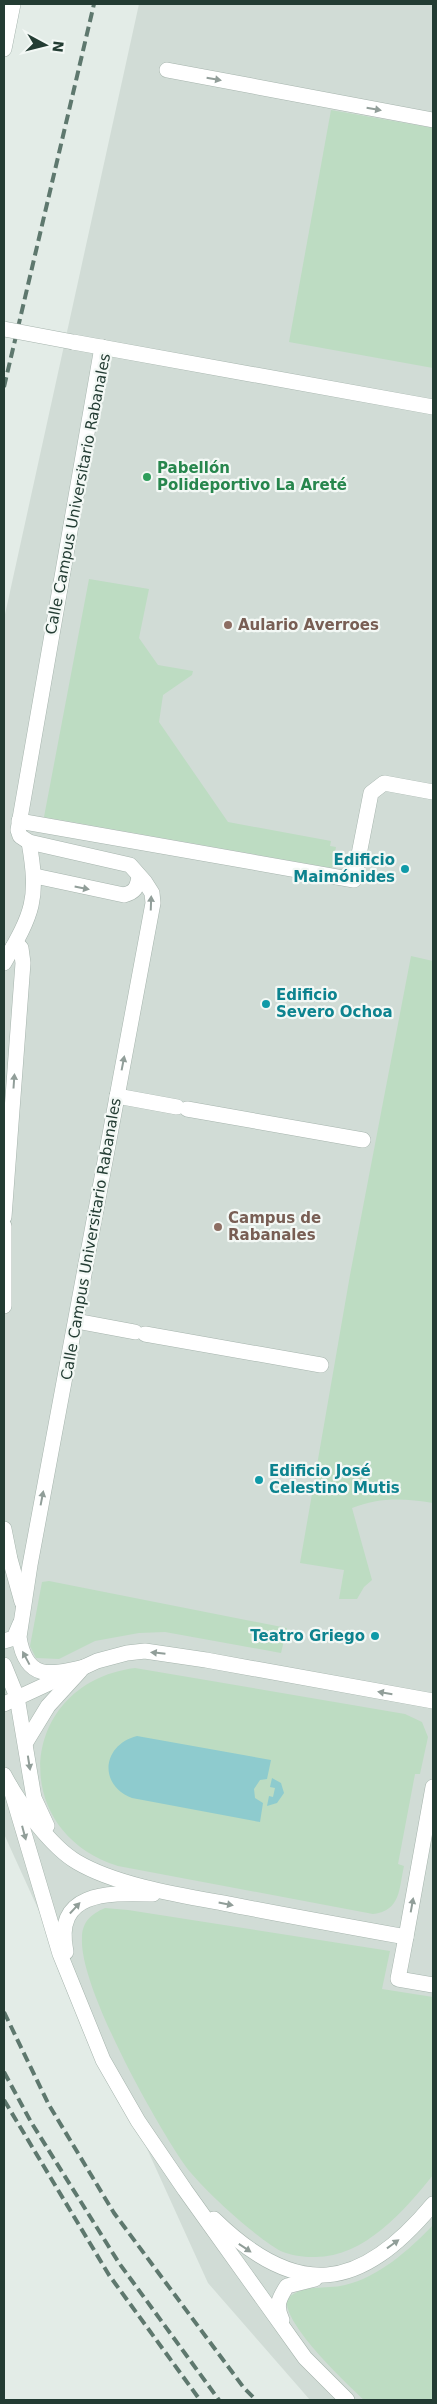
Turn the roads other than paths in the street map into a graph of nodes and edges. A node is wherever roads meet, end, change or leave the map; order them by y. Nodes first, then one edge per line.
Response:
1 (13, 4) edge
2 (4, 49) edge
3 (166, 70) dead end
4 (433, 120) edge
5 (4, 329) edge
6 (102, 347) junction
7 (433, 407) edge
8 (433, 792) edge
9 (19, 821) junction
10 (29, 842) junction
11 (35, 876) junction
12 (139, 877) junction
13 (13, 947) junction
14 (4, 963) edge
15 (117, 1096) junction
16 (363, 1140) dead end
17 (4, 1216) edge
18 (4, 1226) edge
19 (4, 1306) edge
20 (76, 1322) junction
21 (321, 1365) dead end
22 (4, 1529) edge
23 (22, 1613) junction
24 (4, 1641) edge
25 (4, 1665) edge
26 (84, 1667) junction
27 (10, 1701) edge
28 (433, 1702) edge
29 (26, 1742) junction
30 (7, 1781) edge
31 (433, 1788) edge
32 (54, 1841) junction
33 (179, 1895) junction
34 (406, 1937) junction
35 (433, 1985) edge
36 (74, 1988) junction
37 (185, 2190) junction
38 (433, 2204) edge
39 (331, 2275) junction
40 (287, 2333) junction
41 (347, 2400) edge

1 - 2 street
3 -> 4 street
5 - 6 street, bridge
6 - 7 street, Calle Campus Universitario Rabanales
6 - 9 street, Calle Campus Universitario Rabanales
8 - 9 street
9 - 10 street
10 - 11 street
10 - 12 street, Calle Campus Universitario Rabanales
11 -> 12 street
11 - 13 street
15 -> 12 street, Calle Campus Universitario Rabanales
13 - 14 street
17 -> 13 street
15 - 16 street
15 - 20 street, Calle Campus Universitario Rabanales
18 - 19 street
20 - 21 street
23 -> 20 street, Calle Campus Universitario Rabanales
22 - 23 street, Calle Campus Universitario Rabanales
23 - 24 street, Calle Campus Universitario Rabanales
26 -> 23 street, Calle Campus Universitario Rabanales
25 - 27 street
26 - 27 street, Calle Campus Universitario Rabanales
28 -> 26 street, Calle Campus Universitario Rabanales
26 - 29 street, Calle Campus Universitario Rabanales
27 - 29 street
29 -> 32 street
30 - 32 street
30 -> 36 street
34 -> 31 street
32 - 33 street
33 -> 34 street
36 -> 33 street
34 - 35 street
36 - 37 street
37 -> 39 street
37 - 40 street
39 -> 38 street
39 - 40 street
40 - 41 street

